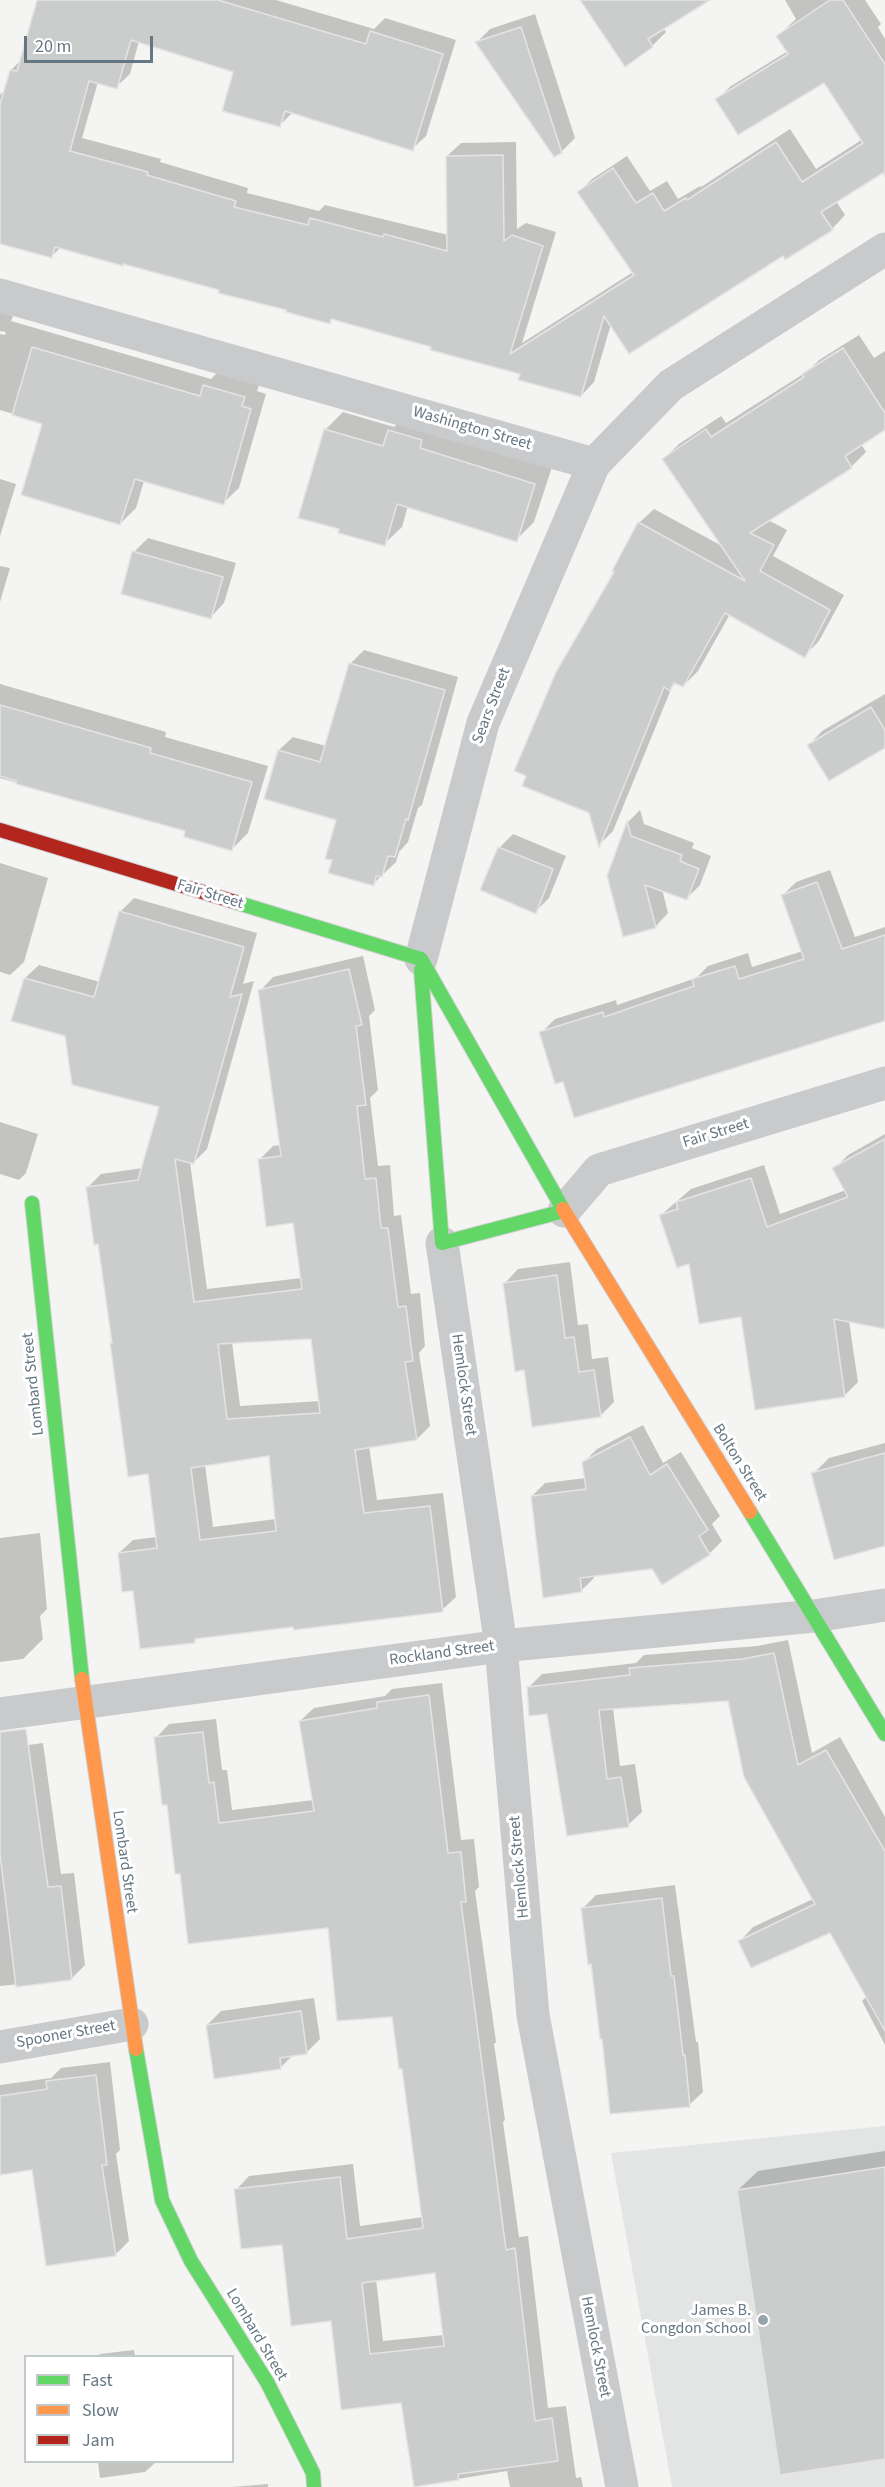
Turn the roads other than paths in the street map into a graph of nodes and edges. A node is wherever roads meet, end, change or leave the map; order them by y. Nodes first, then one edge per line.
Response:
1 (885, 249) edge
2 (0, 295) edge
3 (594, 464) junction
4 (0, 830) edge
5 (421, 959) junction
6 (885, 1083) edge
7 (32, 1203) dead end
8 (564, 1211) junction
9 (442, 1243) junction
10 (885, 1605) edge
11 (814, 1616) junction
12 (501, 1646) junction
13 (84, 1702) junction
14 (0, 1714) edge
15 (885, 1734) edge
16 (132, 2024) junction
17 (0, 2047) edge
18 (314, 2487) edge
19 (622, 2487) edge

1 - 3 street
2 - 3 street, Washington Street
3 - 5 street, Sears Street
4 - 5 street, Fair Street
5 - 8 street
5 - 9 street
6 - 8 street, Fair Street
7 - 13 street, Lombard Street
8 - 9 street
8 - 11 street, Bolton Street
9 - 12 street, Hemlock Street
10 - 11 street, Rockland Street
11 - 12 street, Rockland Street
11 - 15 street, Bolton Street
12 - 13 street, Rockland Street
12 - 19 street, Hemlock Street
13 - 14 street, Rockland Street
13 - 16 street, Lombard Street
16 - 17 street, Spooner Street
16 - 18 street, Lombard Street

